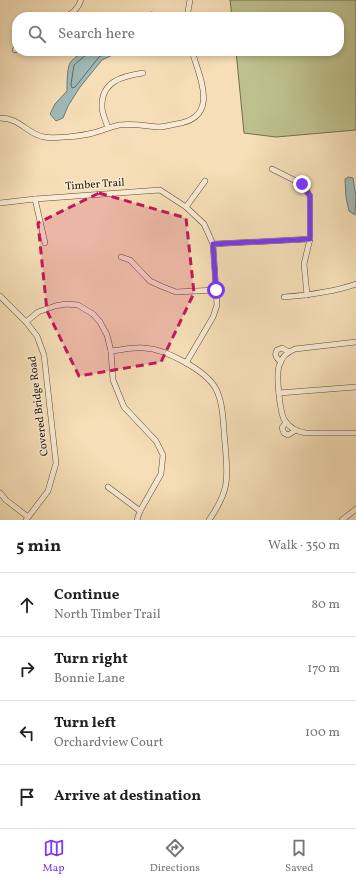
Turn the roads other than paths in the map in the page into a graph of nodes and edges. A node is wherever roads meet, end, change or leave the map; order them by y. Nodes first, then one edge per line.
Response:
1 (81, 0) edge
2 (190, 0) edge
3 (75, 12) edge
4 (188, 12) edge
5 (194, 56) edge
6 (143, 74) dead end
7 (0, 118) edge
8 (108, 128) junction
9 (272, 169) dead end
10 (205, 180) dead end
11 (35, 199) junction
12 (0, 203) edge
13 (186, 207) junction
14 (310, 239) junction
15 (45, 243) dead end
16 (213, 244) junction
17 (121, 256) dead end
18 (356, 284) edge
19 (216, 290) junction
20 (307, 295) junction
21 (0, 296) edge
22 (284, 297) dead end
23 (26, 322) junction
24 (356, 342) edge
25 (110, 351) junction
26 (289, 352) junction
27 (280, 362) junction
28 (186, 363) junction
29 (356, 386) edge
30 (280, 393) junction
31 (286, 422) junction
32 (296, 430) junction
33 (356, 433) edge
34 (108, 487) dead end
35 (0, 493) edge
36 (356, 509) edge
37 (140, 511) junction
38 (27, 519) edge
39 (137, 520) edge
40 (209, 520) edge
41 (342, 520) edge

1 - 3 street
2 - 4 street
5 - 8 street
6 - 8 street
7 - 8 street
9 - 14 street
10 - 13 street
11 - 12 street, Timber Trail
11 - 13 street, Timber Trail
11 - 15 street
13 - 16 street, Timber Trail
14 - 16 street
14 - 20 street
16 - 19 street
17 - 19 street
18 - 20 street
19 - 28 street
20 - 22 street
21 - 23 street, Covered Bridge Road
23 - 25 street
23 - 38 street, Covered Bridge Road
24 - 26 street
25 - 28 street
25 - 37 street
26 - 27 street
26 - 27 street
27 - 30 street
28 - 40 street
29 - 30 street
30 - 31 street
31 - 32 street
31 - 32 street
32 - 33 street
34 - 37 street
35 - 38 street
36 - 41 street
37 - 39 street

